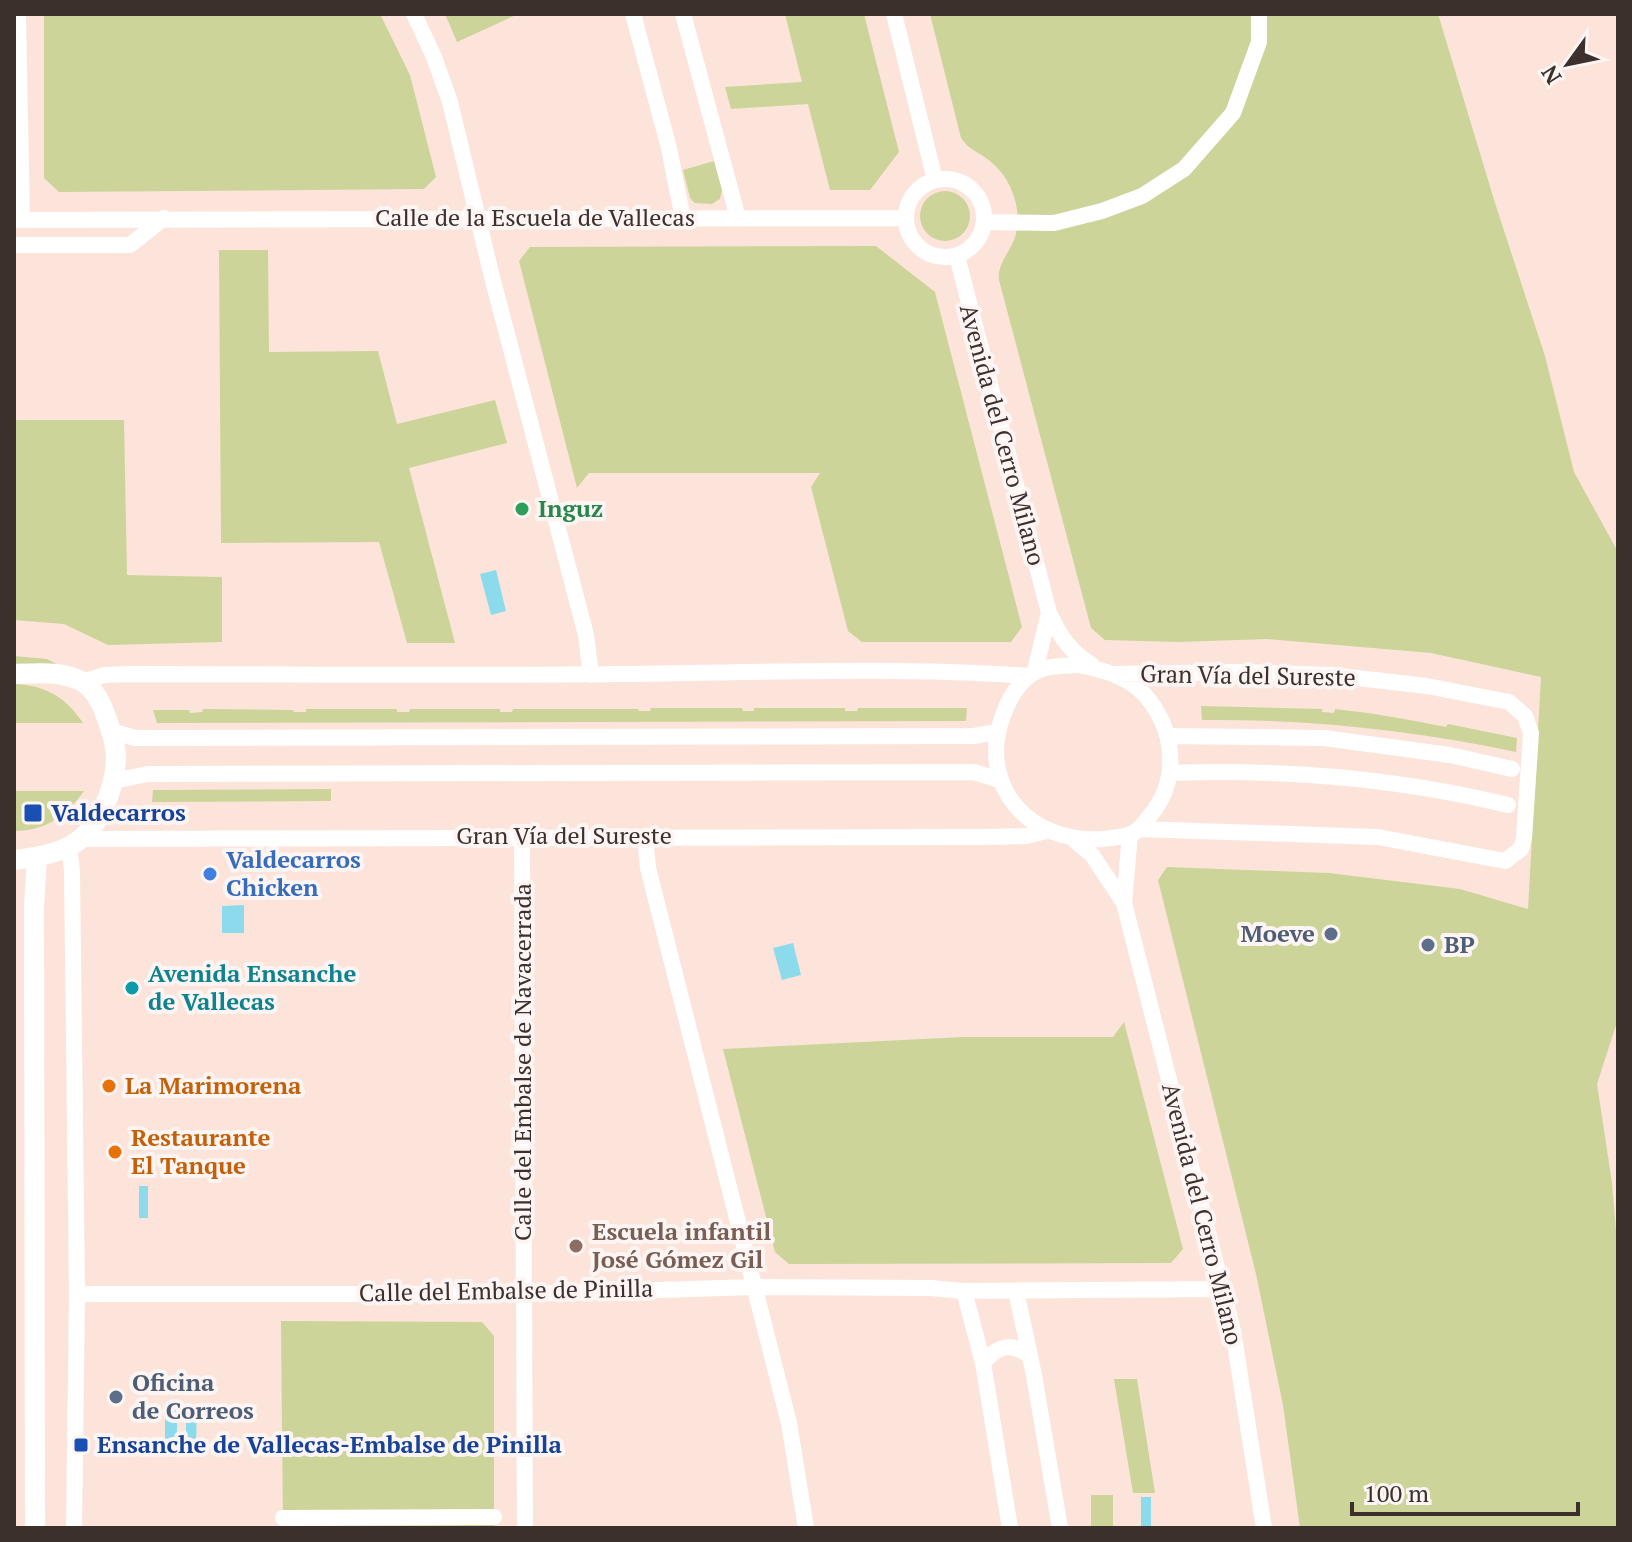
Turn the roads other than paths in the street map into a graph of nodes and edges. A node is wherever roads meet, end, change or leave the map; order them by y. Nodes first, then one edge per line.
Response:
1 (18, 14) edge
2 (414, 14) edge
3 (633, 14) edge
4 (683, 14) edge
5 (894, 14) edge
6 (1259, 14) edge
7 (935, 180) junction
8 (164, 218) junction
9 (738, 218) junction
10 (906, 218) junction
11 (478, 219) junction
12 (683, 219) junction
13 (18, 220) edge
14 (984, 222) junction
15 (14, 245) edge
16 (957, 256) junction
17 (1049, 613) junction
18 (1106, 672) junction
19 (14, 674) edge
20 (1032, 674) junction
21 (591, 675) junction
22 (82, 682) junction
23 (111, 731) junction
24 (997, 732) junction
25 (1167, 736) junction
26 (1512, 769) dead end
27 (1171, 773) junction
28 (1000, 780) junction
29 (113, 781) junction
30 (1508, 805) dead end
31 (1046, 831) junction
32 (1135, 832) junction
33 (645, 836) junction
34 (522, 837) junction
35 (1073, 839) junction
36 (76, 843) junction
37 (37, 858) junction
38 (14, 860) edge
39 (1124, 903) junction
40 (755, 1287) junction
41 (1223, 1289) junction
42 (964, 1291) junction
43 (1016, 1291) junction
44 (77, 1294) junction
45 (524, 1294) junction
46 (1029, 1355) junction
47 (983, 1363) junction
48 (494, 1517) dead end
49 (283, 1518) dead end
50 (35, 1528) edge
51 (74, 1528) edge
52 (525, 1528) edge
53 (806, 1528) edge
54 (1010, 1528) edge
55 (1060, 1528) edge
56 (1264, 1528) edge

1 - 13 street
2 - 11 street
3 - 12 street
4 - 9 street
5 - 7 street
6 - 14 street
7 - 10 street
7 - 14 street
8 - 11 street, Calle de la Escuela de Vallecas
8 - 13 street, Calle de la Escuela de Vallecas
8 - 15 street
9 - 10 street, Calle de la Escuela de Vallecas
9 - 12 street, Calle de la Escuela de Vallecas
10 - 16 street
11 - 12 street, Calle de la Escuela de Vallecas
11 - 21 street
14 - 16 street
16 - 17 street, Avenida del Cerro Milano
17 - 18 street, Avenida del Cerro Milano
17 - 20 street, Avenida del Cerro Milano
18 - 20 street
18 - 25 street
18 - 32 street, Gran Vía del Sureste
19 - 22 main road
20 - 21 street
20 - 24 street
21 - 22 street
22 - 23 main road
23 - 24 street
23 - 29 main road
24 - 28 street
25 - 26 street
25 - 27 street
27 - 30 street
27 - 32 street
28 - 29 street
28 - 31 street
29 - 36 main road
31 - 33 street, Gran Vía del Sureste
31 - 35 street
32 - 35 street
32 - 39 street, Avenida del Cerro Milano
33 - 34 street, Gran Vía del Sureste
33 - 40 street
34 - 36 street, Gran Vía del Sureste
34 - 45 street, Calle del Embalse de Navacerrada
35 - 39 street, Avenida del Cerro Milano
36 - 37 main road
36 - 44 street
37 - 38 main road
37 - 50 main road
39 - 41 street, Avenida del Cerro Milano
40 - 42 street, Calle del Embalse de Pinilla
40 - 45 street, Calle del Embalse de Pinilla
40 - 53 street
41 - 43 street, Calle del Embalse de Pinilla
41 - 56 street, Avenida del Cerro Milano
42 - 43 street, Calle del Embalse de Pinilla
42 - 47 street
43 - 46 street
44 - 45 street, Calle del Embalse de Pinilla
44 - 51 street
45 - 52 street, Calle del Embalse de Navacerrada
46 - 47 street
46 - 55 street
47 - 54 street
48 - 49 street

